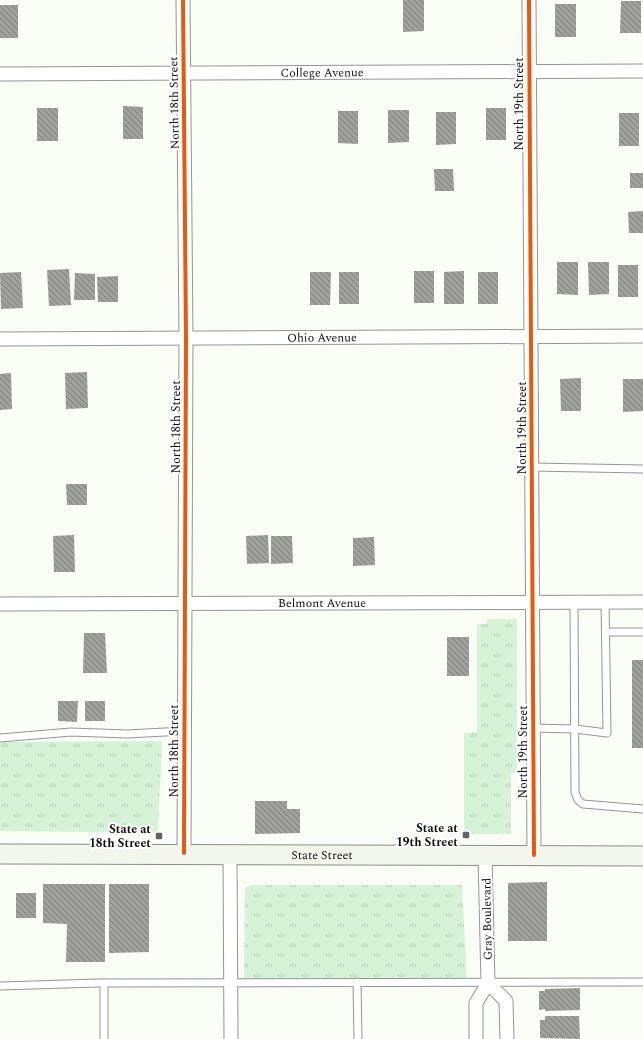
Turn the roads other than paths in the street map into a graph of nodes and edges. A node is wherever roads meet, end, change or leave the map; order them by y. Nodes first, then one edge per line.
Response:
1 (182, 0) edge
2 (529, 0) edge
3 (529, 71) junction
4 (643, 71) edge
5 (183, 73) junction
6 (0, 74) edge
7 (643, 336) edge
8 (531, 337) junction
9 (186, 338) junction
10 (0, 339) edge
11 (532, 467) junction
12 (643, 469) edge
13 (574, 602) junction
14 (605, 602) junction
15 (643, 602) edge
16 (0, 604) edge
17 (186, 604) junction
18 (533, 604) junction
19 (606, 632) junction
20 (643, 632) edge
21 (533, 728) junction
22 (575, 729) junction
23 (184, 731) junction
24 (0, 738) edge
25 (643, 809) edge
26 (184, 853) junction
27 (230, 853) junction
28 (0, 854) edge
29 (534, 855) junction
30 (485, 856) junction
31 (643, 856) edge
32 (357, 982) junction
33 (488, 982) junction
34 (643, 982) edge
35 (104, 983) junction
36 (231, 984) junction
37 (0, 986) edge
38 (104, 1039) edge
39 (231, 1039) edge
40 (358, 1039) edge
41 (476, 1039) edge
42 (507, 1039) edge

1 - 5 street, North 18th Street
2 - 3 street, North 19th Street
3 - 4 street, College Avenue
3 - 5 street, College Avenue
3 - 8 street, North 19th Street
5 - 6 street, College Avenue
5 - 9 street, North 18th Street
7 - 8 street, Ohio Avenue
8 - 9 street, Ohio Avenue
8 - 11 street, North 19th Street
9 - 10 street, Ohio Avenue
9 - 17 street, North 18th Street
11 - 12 lane
11 - 18 street, North 19th Street
13 - 14 street, Belmont Avenue
13 - 18 street, Belmont Avenue
13 - 22 lane
14 - 15 street, Belmont Avenue
14 - 19 lane
16 - 17 street, Belmont Avenue
17 - 18 street, Belmont Avenue
17 - 23 street, North 18th Street
18 - 21 street, North 19th Street
19 - 20 lane
19 - 22 lane
21 - 22 lane
21 - 29 street, North 19th Street
22 - 25 lane
23 - 24 lane
23 - 26 street, North 18th Street
26 - 27 main road, State Street
26 - 28 main road, State Street
27 - 30 main road, State Street
27 - 36 street
29 - 30 main road, State Street
29 - 31 main road, State Street
30 - 33 street, Gray Boulevard
32 - 33 lane
32 - 36 lane
32 - 40 lane
33 - 34 lane
33 - 41 street
33 - 42 street
35 - 36 lane
35 - 37 lane
35 - 38 lane
36 - 39 street

